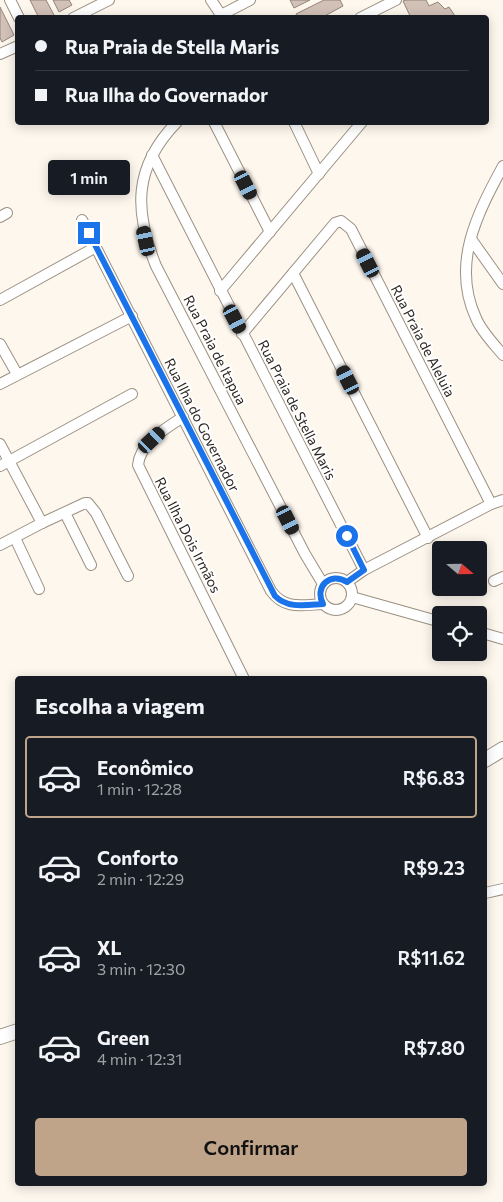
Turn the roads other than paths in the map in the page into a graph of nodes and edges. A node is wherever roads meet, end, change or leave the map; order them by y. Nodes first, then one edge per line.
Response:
1 (10, 0) edge
2 (109, 0) edge
3 (211, 0) edge
4 (250, 0) edge
5 (396, 0) edge
6 (385, 2) edge
7 (87, 5) edge
8 (18, 15) edge
9 (76, 15) edge
10 (221, 15) edge
11 (224, 15) edge
12 (365, 15) edge
13 (15, 47) edge
14 (0, 54) edge
15 (174, 125) edge
16 (216, 125) edge
17 (295, 125) edge
18 (360, 125) edge
19 (152, 155) junction
20 (503, 166) edge
21 (319, 174) junction
22 (82, 220) dead end
23 (270, 232) junction
24 (470, 239) junction
25 (96, 247) junction
26 (293, 273) junction
27 (503, 284) edge
28 (220, 291) junction
29 (0, 300) edge
30 (132, 316) junction
31 (242, 334) junction
32 (0, 344) edge
33 (503, 355) edge
34 (17, 374) junction
35 (0, 384) edge
36 (132, 394) dead end
37 (183, 417) junction
38 (0, 444) edge
39 (5, 463) edge
40 (503, 500) edge
41 (491, 504) junction
42 (65, 513) junction
43 (42, 523) junction
44 (15, 538) junction
45 (428, 538) junction
46 (0, 545) edge
47 (91, 565) dead end
48 (364, 570) junction
49 (128, 576) dead end
50 (347, 582) junction
51 (323, 584) junction
52 (39, 589) dead end
53 (352, 597) junction
54 (323, 604) junction
55 (432, 619) edge
56 (487, 634) edge
57 (503, 639) edge
58 (243, 676) edge
59 (503, 749) edge
60 (487, 759) edge
61 (503, 889) edge
62 (487, 893) edge
63 (15, 1032) edge
64 (0, 1036) edge

1 - 8 street
2 - 7 street
3 - 10 street
4 - 11 street
5 - 6 street
6 - 12 street
7 - 9 street
13 - 14 street
15 - 19 street, Rua Praia de Itapua
16 - 23 street
17 - 21 street
18 - 21 street
19 - 28 street, Rua Praia de Stella Maris
19 - 51 street, Rua Praia de Itapua
20 - 24 street
21 - 23 street
22 - 25 street, Rua Ilha do Governador
23 - 28 street
24 - 27 street
24 - 33 street
25 - 29 street
25 - 30 street, Rua Ilha do Governador
26 - 31 street, Rua Praia de Aleluia
26 - 41 street, Rua Praia de Aleluia
26 - 45 street
28 - 31 street, Rua Praia de Stella Maris
30 - 34 street
30 - 37 street, Rua Ilha do Governador
31 - 48 street, Rua Praia de Stella Maris
32 - 34 street
34 - 35 street
36 - 39 street
37 - 54 street, Rua Ilha do Governador
37 - 58 street, Rua Ilha Dois Irmãos
38 - 39 street
39 - 43 street
40 - 41 street
41 - 45 street
42 - 43 street
42 - 47 street
42 - 49 street
43 - 44 street
44 - 46 street
44 - 52 street
45 - 48 street
48 - 50 street
50 - 51 street
50 - 53 street
51 - 54 street
53 - 54 street
53 - 55 street
56 - 57 street
59 - 60 street
61 - 62 street
63 - 64 street

